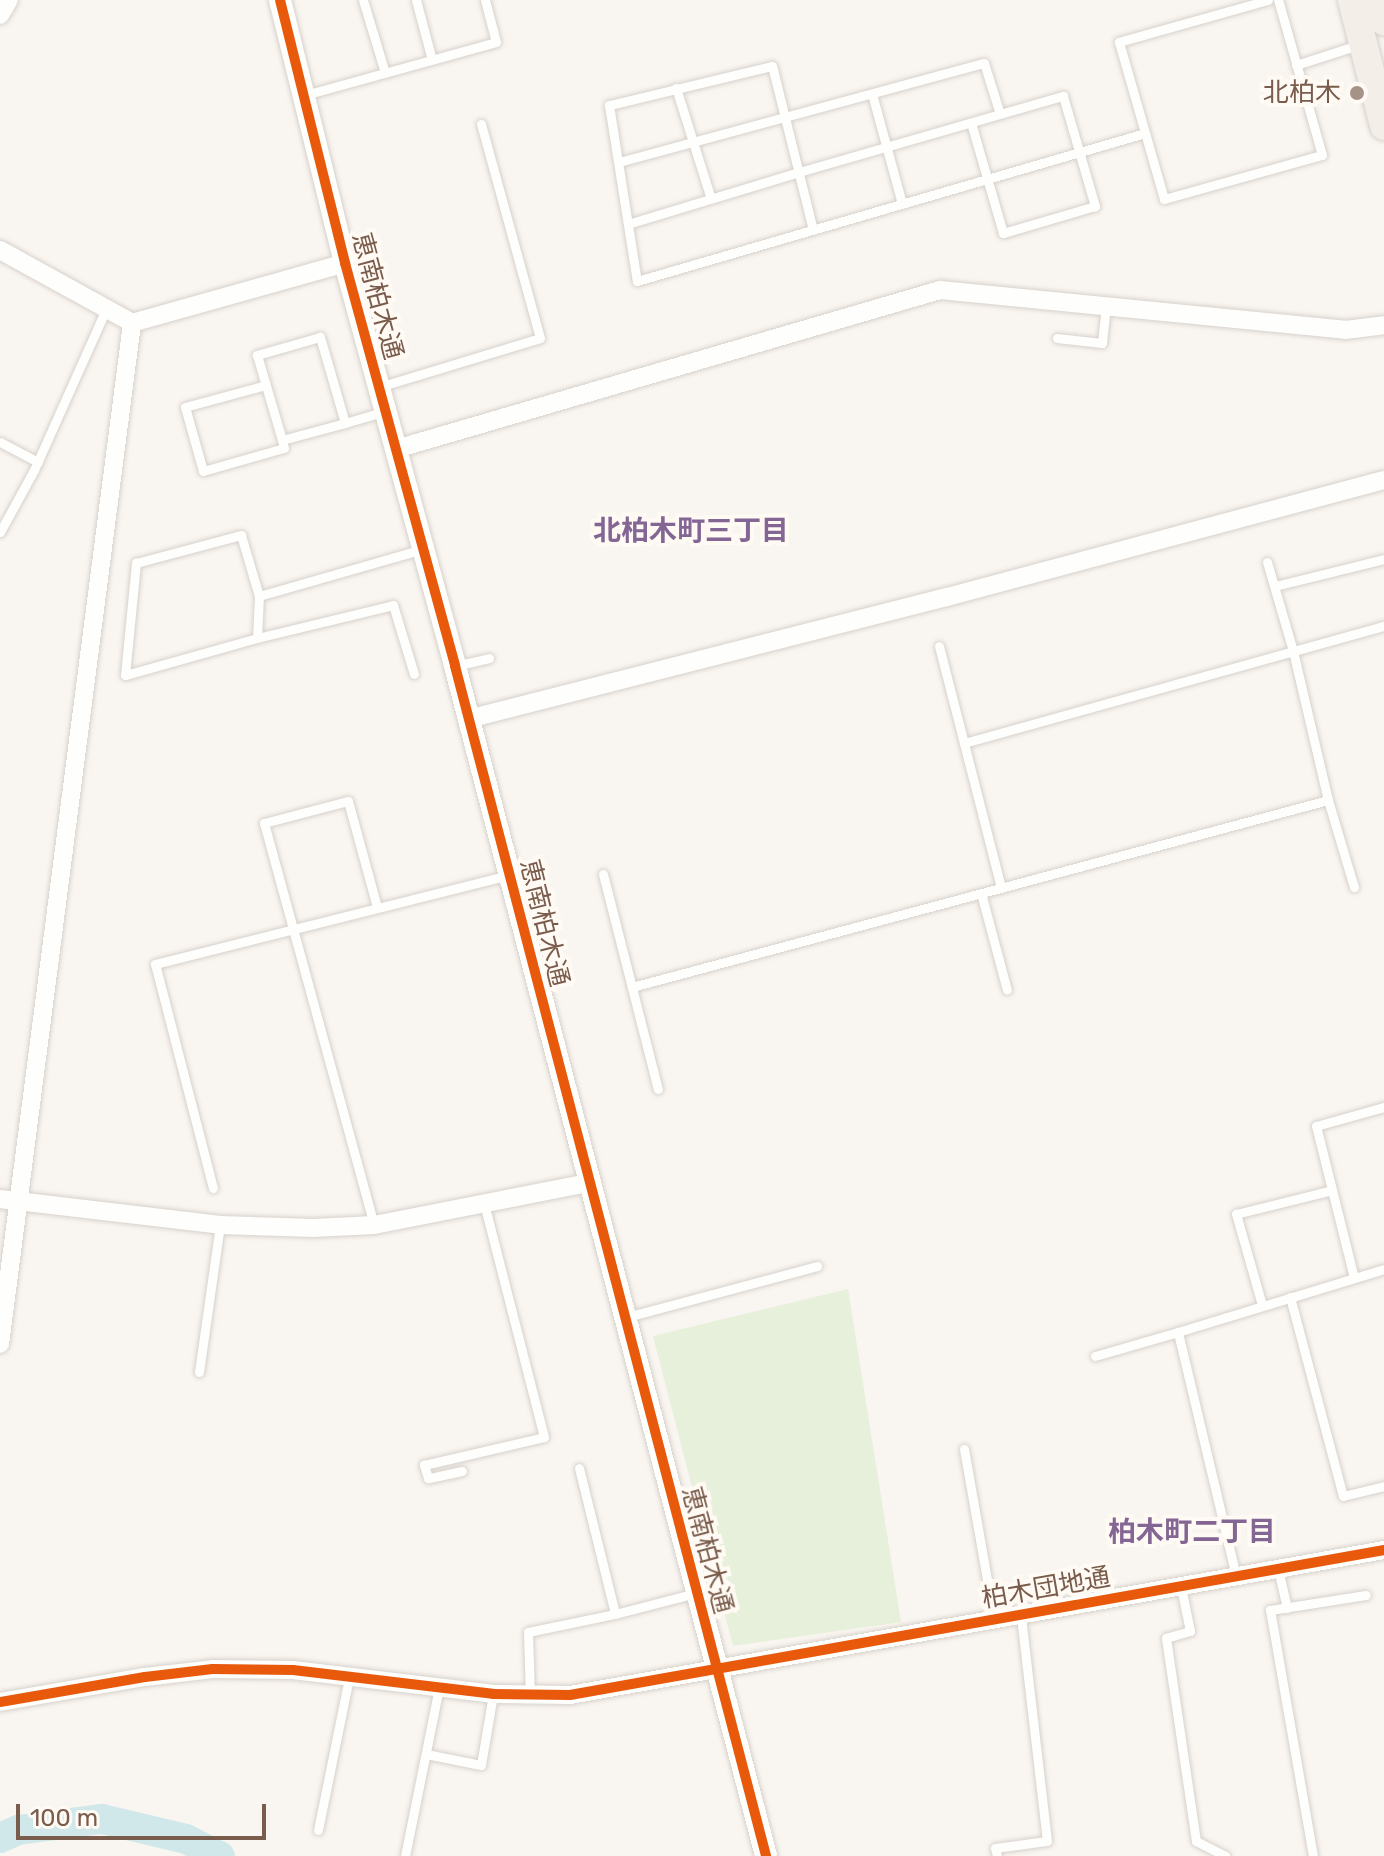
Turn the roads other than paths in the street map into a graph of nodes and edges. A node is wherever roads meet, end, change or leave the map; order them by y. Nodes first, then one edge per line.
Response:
1 (9, 0) edge
2 (280, 0) edge
3 (363, 0) edge
4 (416, 0) edge
5 (485, 0) edge
6 (1268, 0) edge
7 (1278, 0) edge
8 (1352, 0) edge
9 (1378, 0) edge
10 (0, 15) edge
11 (1384, 21) edge
12 (1374, 40) edge
13 (432, 60) junction
14 (1296, 65) junction
15 (385, 73) junction
16 (676, 88) junction
17 (872, 94) junction
18 (301, 96) junction
19 (1000, 114) junction
20 (786, 117) junction
21 (971, 123) junction
22 (481, 124) dead end
23 (1384, 126) edge
24 (1145, 133) junction
25 (693, 142) junction
26 (886, 147) junction
27 (1079, 152) junction
28 (619, 162) junction
29 (799, 172) junction
30 (987, 179) junction
31 (711, 199) junction
32 (902, 204) junction
33 (628, 224) junction
34 (813, 230) junction
35 (0, 250) edge
36 (345, 263) junction
37 (1106, 307) junction
38 (106, 309) junction
39 (132, 323) junction
40 (1384, 325) edge
41 (1057, 338) dead end
42 (266, 385) junction
43 (379, 387) junction
44 (386, 411) junction
45 (345, 423) junction
46 (282, 440) junction
47 (0, 442) edge
48 (396, 449) junction
49 (38, 462) junction
50 (1384, 480) edge
51 (0, 532) edge
52 (423, 549) junction
53 (1384, 559) edge
54 (1267, 562) dead end
55 (1275, 586) junction
56 (259, 596) junction
57 (1384, 626) edge
58 (257, 638) junction
59 (939, 646) dead end
60 (1293, 651) junction
61 (489, 658) dead end
62 (455, 666) junction
63 (414, 674) dead end
64 (468, 719) junction
65 (964, 743) junction
66 (1328, 800) junction
67 (603, 874) dead end
68 (509, 875) junction
69 (1354, 887) dead end
70 (1001, 888) junction
71 (981, 893) junction
72 (377, 907) junction
73 (293, 928) junction
74 (632, 987) junction
75 (1007, 990) dead end
76 (658, 1089) dead end
77 (1384, 1107) edge
78 (588, 1183) junction
79 (213, 1188) dead end
80 (1332, 1190) junction
81 (9, 1200) edge
82 (484, 1204) junction
83 (220, 1225) junction
84 (374, 1225) junction
85 (817, 1266) dead end
86 (1384, 1269) edge
87 (1354, 1278) junction
88 (1290, 1297) junction
89 (1262, 1305) junction
90 (624, 1318) junction
91 (1178, 1332) junction
92 (0, 1344) edge
93 (1095, 1356) dead end
94 (199, 1372) dead end
95 (964, 1449) dead end
96 (579, 1468) dead end
97 (462, 1471) dead end
98 (1384, 1486) edge
99 (1384, 1550) edge
100 (1278, 1569) junction
101 (1236, 1576) junction
102 (1181, 1587) junction
103 (696, 1593) junction
104 (1366, 1595) dead end
105 (1287, 1608) junction
106 (615, 1614) junction
107 (1021, 1616) junction
108 (994, 1620) junction
109 (715, 1667) junction
110 (349, 1677) junction
111 (439, 1688) junction
112 (493, 1694) junction
113 (530, 1696) junction
114 (0, 1702) edge
115 (426, 1754) junction
116 (318, 1830) dead end
117 (405, 1856) edge
118 (766, 1856) edge
119 (997, 1856) edge
120 (1225, 1856) edge
121 (1313, 1856) edge

1 - 10 street
2 - 18 street, 恵南柏木通
3 - 15 lane
4 - 13 lane
5 - 13 lane
6 - 24 lane
7 - 14 lane
8 - 12 main road
9 - 11 main road
12 - 14 lane
12 - 23 main road
13 - 15 lane
14 - 24 lane
15 - 18 lane
16 - 20 lane
16 - 25 lane
16 - 28 lane
17 - 19 lane
17 - 20 lane
17 - 26 lane
18 - 36 street, 恵南柏木通
19 - 21 lane
19 - 27 lane
20 - 25 lane
20 - 29 lane
21 - 26 lane
21 - 30 lane
22 - 43 lane
24 - 27 lane
25 - 28 lane
25 - 31 lane
26 - 29 lane
26 - 32 lane
27 - 30 lane
27 - 30 lane
28 - 33 lane
29 - 31 lane
29 - 34 lane
30 - 32 lane
31 - 33 lane
32 - 34 lane
33 - 34 lane
35 - 38 street
36 - 39 street
36 - 43 street, 恵南柏木通
37 - 40 street
37 - 41 lane
37 - 48 street
38 - 39 street
38 - 49 lane
39 - 81 street
42 - 45 lane
42 - 46 lane
42 - 46 lane
43 - 44 street, 恵南柏木通
44 - 45 lane
44 - 48 street, 恵南柏木通
45 - 46 lane
47 - 49 lane
48 - 52 street, 恵南柏木通
49 - 51 lane
50 - 64 street
52 - 56 lane
52 - 62 street, 恵南柏木通
53 - 55 lane
54 - 55 lane
55 - 60 lane
56 - 58 lane
56 - 58 lane
57 - 60 lane
58 - 63 lane
59 - 65 lane
60 - 65 lane
60 - 66 lane
61 - 62 lane
62 - 64 street, 恵南柏木通
64 - 68 street, 恵南柏木通
65 - 70 lane
66 - 69 lane
66 - 70 lane
67 - 74 lane
68 - 72 lane
68 - 78 street, 恵南柏木通
70 - 71 lane
71 - 74 lane
71 - 75 lane
72 - 73 lane
72 - 73 lane
73 - 79 lane
73 - 84 lane
74 - 76 lane
77 - 80 lane
78 - 82 street
78 - 90 street, 恵南柏木通
80 - 87 lane
80 - 89 lane
81 - 83 street
81 - 92 street
82 - 84 street
82 - 97 lane
83 - 84 street
83 - 94 lane
85 - 90 lane
86 - 87 lane
87 - 88 lane
88 - 89 lane
88 - 98 lane
89 - 91 lane
90 - 103 street, 恵南柏木通
91 - 93 lane
91 - 101 lane
95 - 108 lane
96 - 106 lane
99 - 100 street, 柏木団地通
100 - 101 street, 柏木団地通
100 - 105 lane
101 - 102 street, 柏木団地通
102 - 107 street, 柏木団地通
102 - 120 lane
103 - 106 lane
103 - 109 street, 恵南柏木通
104 - 105 lane
105 - 121 lane
106 - 113 lane
107 - 108 street, 柏木団地通
107 - 119 lane
108 - 109 street, 柏木団地通
109 - 113 street, 柏木団地通
109 - 118 street, 恵南柏木通
110 - 111 street, 柏木団地通
110 - 114 street, 柏木団地通
110 - 116 lane
111 - 112 street, 柏木団地通
111 - 115 lane
112 - 113 street, 柏木団地通
112 - 115 lane
115 - 117 lane

